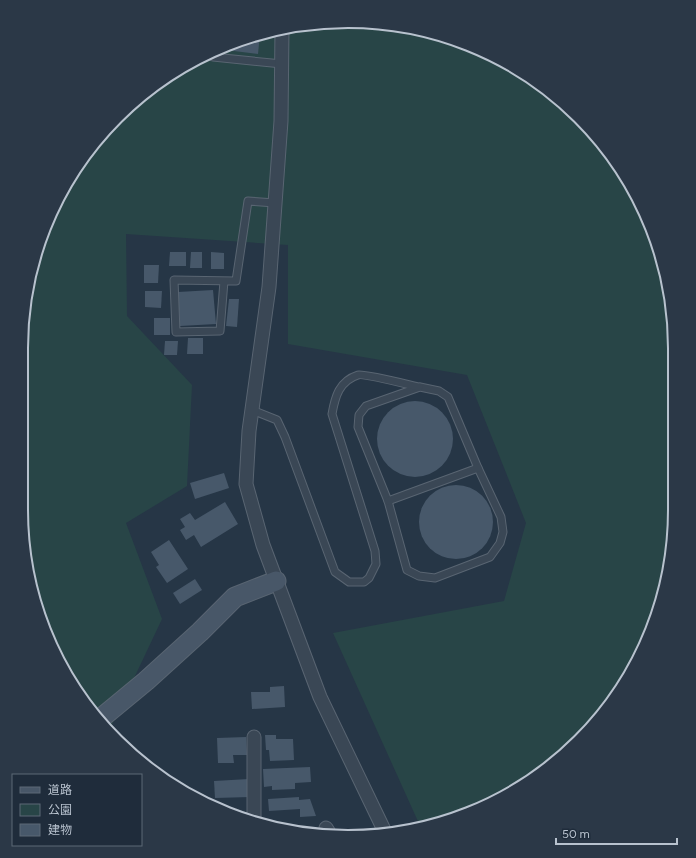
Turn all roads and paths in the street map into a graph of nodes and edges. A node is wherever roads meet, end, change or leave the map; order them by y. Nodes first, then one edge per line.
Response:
1 (282, 35) edge
2 (215, 57) edge
3 (282, 64) junction
4 (275, 203) junction
5 (224, 281) junction
6 (420, 387) junction
7 (252, 410) junction
8 (478, 468) junction
9 (388, 501) junction
10 (276, 581) junction
11 (103, 716) edge
12 (254, 737) dead end
13 (254, 816) edge
14 (383, 828) edge

1 - 3 street
2 - 3 lane
3 - 4 street
4 - 5 lane
4 - 7 street
5 - 5 lane
6 - 7 lane
6 - 8 lane
6 - 9 lane
7 - 10 street
8 - 9 lane
8 - 9 lane
10 - 11 street
10 - 14 street
12 - 13 street

